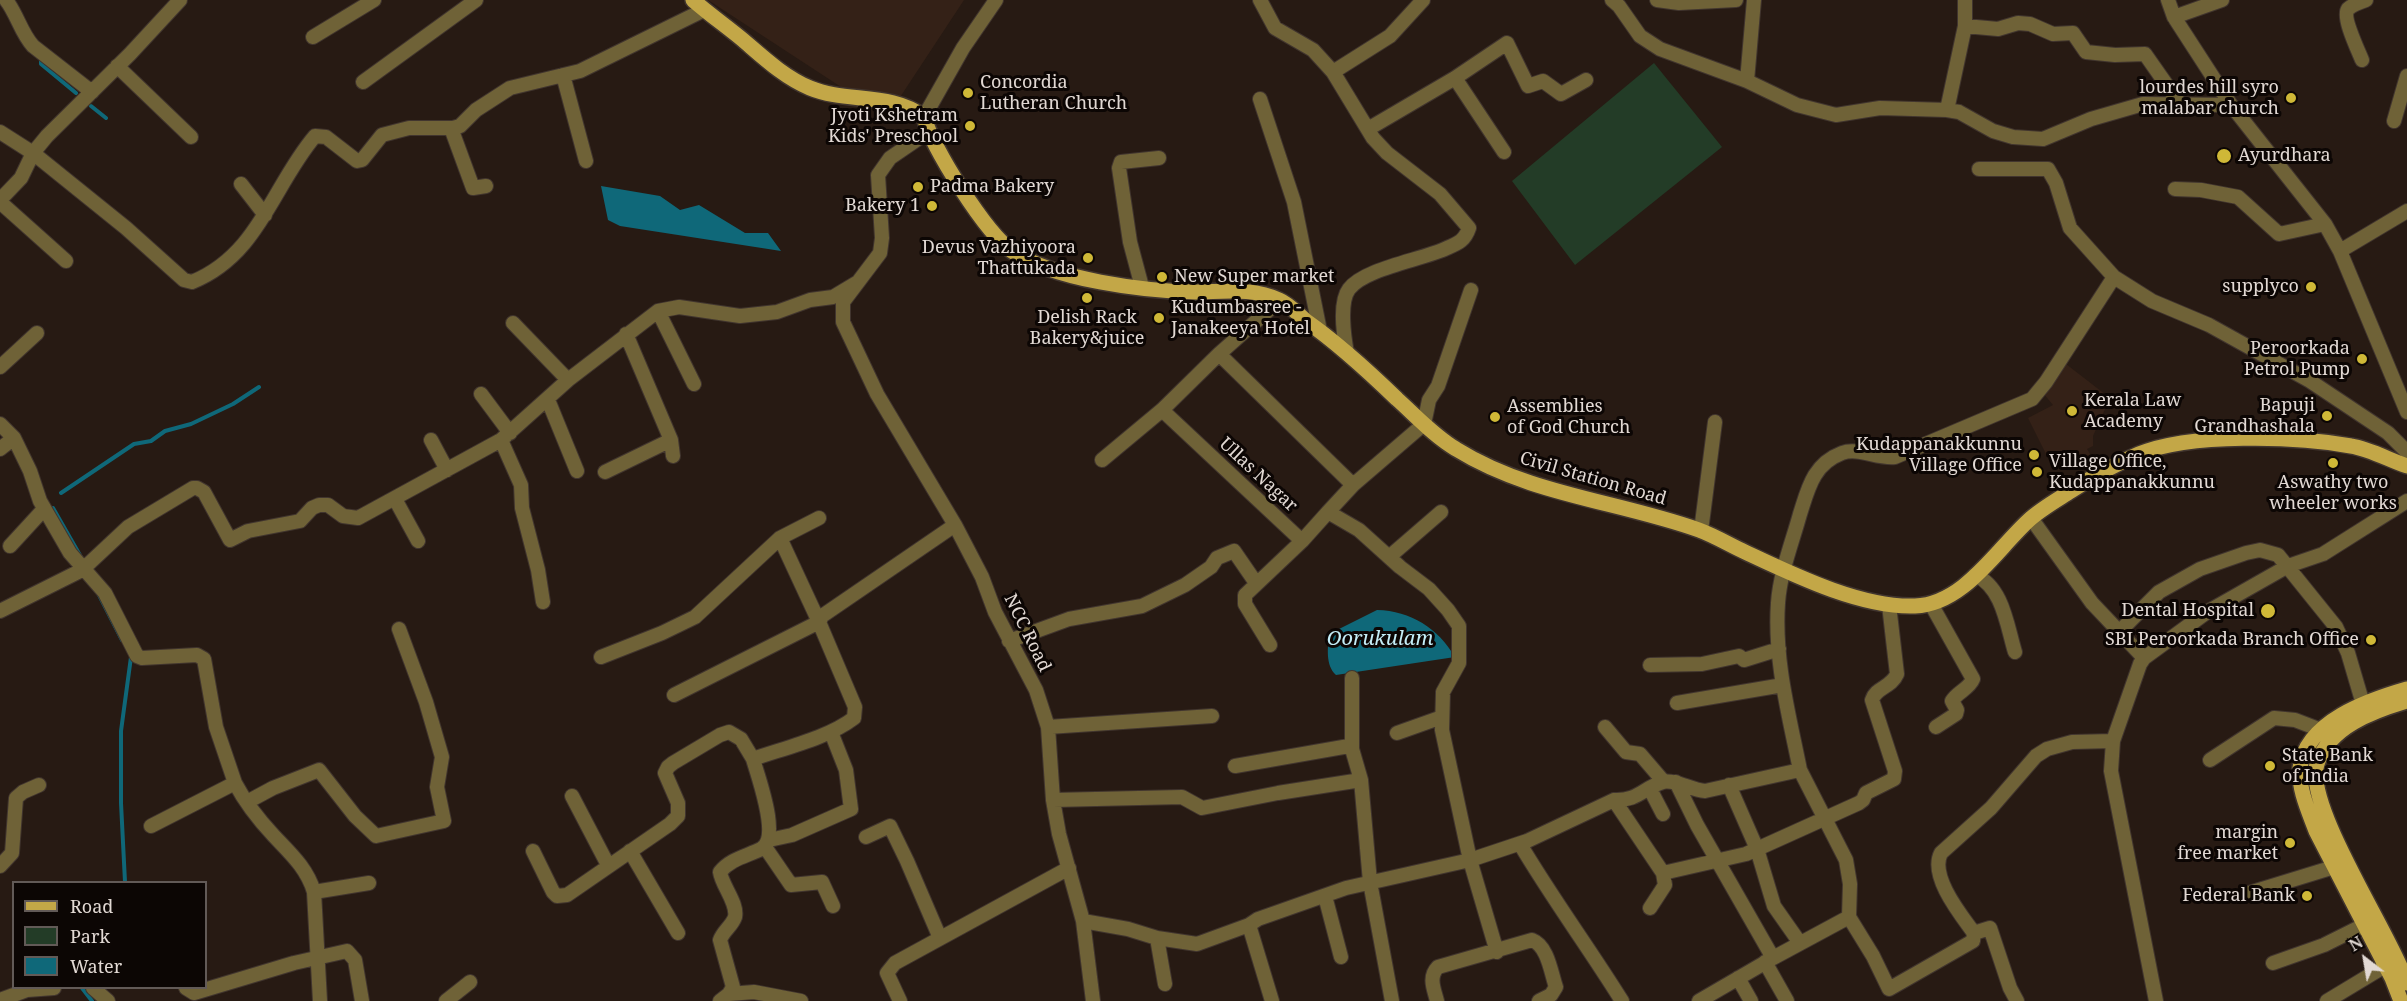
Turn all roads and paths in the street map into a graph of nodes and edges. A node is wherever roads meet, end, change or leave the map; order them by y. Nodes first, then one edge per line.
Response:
1 (6, 0) edge
2 (180, 0) edge
3 (374, 0) edge
4 (476, 0) edge
5 (996, 0) edge
6 (1260, 0) edge
7 (1423, 0) edge
8 (1657, 0) edge
9 (1736, 0) edge
10 (1754, 0) edge
11 (1965, 0) edge
12 (2168, 0) edge
13 (2222, 0) edge
14 (2366, 0) edge
15 (1616, 3) edge
16 (698, 5) edge
17 (2174, 17) junction
18 (1965, 26) junction
19 (313, 37) dead end
20 (2362, 60) dead end
21 (117, 66) junction
22 (1333, 72) junction
23 (563, 75) junction
24 (2407, 76) edge
25 (1455, 78) junction
26 (1586, 80) dead end
27 (1747, 81) junction
28 (363, 82) dead end
29 (92, 92) junction
30 (1260, 99) dead end
31 (2180, 104) junction
32 (2231, 105) junction
33 (1947, 111) junction
34 (924, 117) junction
35 (2394, 121) dead end
36 (451, 128) junction
37 (1368, 129) junction
38 (0, 132) edge
39 (928, 132) junction
40 (191, 137) dead end
41 (1504, 152) dead end
42 (33, 153) junction
43 (1159, 158) dead end
44 (586, 161) dead end
45 (1979, 169) dead end
46 (241, 184) dead end
47 (486, 186) dead end
48 (2175, 189) dead end
49 (0, 201) edge
50 (2407, 212) edge
51 (265, 215) junction
52 (2325, 224) junction
53 (2340, 251) junction
54 (66, 261) dead end
55 (2114, 278) junction
56 (858, 282) junction
57 (1142, 287) junction
58 (1471, 290) dead end
59 (1280, 300) junction
60 (658, 311) junction
61 (513, 323) dead end
62 (1320, 331) junction
63 (37, 333) dead end
64 (626, 334) junction
65 (1347, 353) junction
66 (1219, 354) junction
67 (0, 367) edge
68 (568, 380) junction
69 (694, 384) dead end
70 (482, 394) dead end
71 (548, 400) junction
72 (1162, 410) junction
73 (2407, 412) edge
74 (1715, 422) dead end
75 (0, 424) edge
76 (1424, 424) junction
77 (506, 437) junction
78 (14, 438) junction
79 (431, 440) dead end
80 (671, 440) junction
81 (0, 449) edge
82 (2407, 452) edge
83 (673, 456) dead end
84 (1102, 460) dead end
85 (2407, 466) edge
86 (447, 470) junction
87 (577, 471) dead end
88 (605, 472) dead end
89 (1353, 485) junction
90 (395, 499) junction
91 (2407, 501) edge
92 (44, 509) junction
93 (1328, 512) junction
94 (1441, 512) dead end
95 (819, 518) dead end
96 (2031, 518) junction
97 (955, 525) junction
98 (1701, 531) junction
99 (780, 538) junction
100 (418, 541) dead end
101 (1302, 541) junction
102 (10, 546) dead end
103 (1389, 557) junction
104 (2288, 566) junction
105 (1784, 569) junction
106 (82, 570) junction
107 (1975, 575) junction
108 (1256, 583) junction
109 (543, 602) dead end
110 (1931, 604) junction
111 (1889, 605) junction
112 (0, 611) edge
113 (819, 621) junction
114 (399, 629) dead end
115 (2118, 633) junction
116 (1010, 641) junction
117 (1270, 645) dead end
118 (1779, 650) junction
119 (2015, 652) dead end
120 (601, 657) dead end
121 (2144, 658) junction
122 (1650, 665) dead end
123 (1352, 678) dead end
124 (1783, 686) junction
125 (674, 695) dead end
126 (2403, 696) edge
127 (1677, 703) dead end
128 (2363, 704) junction
129 (1212, 717) dead end
130 (1442, 717) junction
131 (1048, 727) junction
132 (1605, 727) dead end
133 (1936, 727) dead end
134 (2321, 730) junction
135 (831, 732) junction
136 (1396, 733) dead end
137 (2112, 741) junction
138 (1352, 749) junction
139 (753, 759) junction
140 (2210, 760) dead end
141 (1235, 766) dead end
142 (1800, 770) junction
143 (1361, 780) junction
144 (1670, 782) junction
145 (235, 783) junction
146 (39, 785) dead end
147 (1729, 786) junction
148 (1650, 789) junction
149 (572, 796) dead end
150 (1053, 800) junction
151 (1614, 800) junction
152 (247, 802) junction
153 (1663, 814) dead end
154 (1826, 819) junction
155 (151, 826) dead end
156 (866, 837) dead end
157 (767, 844) junction
158 (1520, 844) junction
159 (1757, 849) junction
160 (533, 851) dead end
161 (630, 851) junction
162 (1470, 860) junction
163 (1718, 862) junction
164 (608, 865) junction
165 (0, 866) edge
166 (2334, 867) junction
167 (1069, 868) junction
168 (1663, 873) junction
169 (2349, 879) junction
170 (1370, 882) junction
171 (369, 883) dead end
172 (314, 892) junction
173 (2246, 894) dead end
174 (1325, 896) junction
175 (833, 906) dead end
176 (1650, 908) dead end
177 (1849, 917) junction
178 (1083, 921) junction
179 (1249, 925) junction
180 (2364, 925) junction
181 (678, 933) dead end
182 (1974, 933) junction
183 (940, 938) junction
184 (1157, 938) junction
185 (1800, 943) junction
186 (1497, 952) junction
187 (318, 957) junction
188 (1341, 957) dead end
189 (1769, 960) junction
190 (2273, 963) dead end
191 (2385, 966) junction
192 (1738, 978) junction
193 (470, 982) dead end
194 (2407, 982) edge
195 (1165, 984) dead end
196 (36, 989) edge
197 (95, 989) edge
198 (189, 989) edge
199 (1889, 989) junction
200 (724, 998) edge
201 (0, 1000) edge
202 (108, 1001) edge
203 (321, 1001) edge
204 (362, 1001) edge
205 (446, 1001) edge
206 (801, 1001) edge
207 (900, 1001) edge
208 (1093, 1001) edge
209 (1272, 1001) edge
210 (1392, 1001) edge
211 (1437, 1001) edge
212 (1539, 1001) edge
213 (1622, 1001) edge
214 (1699, 1001) edge
215 (1751, 1001) edge
216 (1786, 1001) edge
217 (1896, 1001) edge
218 (2018, 1001) edge
219 (2156, 1001) edge
220 (2327, 1001) edge
221 (2401, 1001) edge

1 - 29 street
2 - 21 street
3 - 19 street
4 - 28 street
5 - 34 street
6 - 22 street
7 - 22 street
8 - 9 street
10 - 27 street
11 - 18 street
12 - 17 street
13 - 17 street
14 - 20 street
15 - 27 street
16 - 23 street
16 - 34 main road
17 - 32 street
18 - 31 street
18 - 33 street
21 - 29 street
21 - 40 street
22 - 37 street
23 - 36 street
23 - 44 street
24 - 35 street
25 - 26 street
25 - 37 street
25 - 41 street
27 - 33 street
29 - 42 street
30 - 62 street
31 - 32 street
31 - 33 street
32 - 52 street
34 - 39 main road, Civil Station Road
36 - 47 street
36 - 51 street
37 - 65 street
38 - 42 street
39 - 56 street
39 - 57 main road, Civil Station Road
42 - 49 street
42 - 51 street
43 - 57 street
45 - 55 street
46 - 51 street
48 - 52 street
49 - 54 street
50 - 53 street
52 - 53 street
53 - 73 street
55 - 82 street
55 - 105 street
56 - 60 street
56 - 97 street, NCC Road
57 - 59 main road, Civil Station Road
58 - 76 street
59 - 62 main road, Civil Station Road
59 - 66 street
60 - 64 street
60 - 69 street
61 - 68 street
62 - 65 main road, Civil Station Road
63 - 67 street
64 - 68 street
64 - 80 street
65 - 76 main road, Civil Station Road
66 - 72 street
66 - 89 street
68 - 71 street
70 - 77 street
71 - 77 street
71 - 87 street
72 - 84 street
72 - 101 street, Ullas Nagar
74 - 98 street
75 - 78 street
76 - 89 street
76 - 98 main road, Civil Station Road
77 - 86 street
77 - 109 street
78 - 81 street
78 - 92 street
79 - 86 street
80 - 83 street
80 - 88 street
85 - 96 main road, Civil Station Road
86 - 90 street
89 - 93 street
90 - 100 street
90 - 106 street
91 - 104 street
92 - 102 street
92 - 106 street
93 - 101 street
93 - 103 street
94 - 103 street
95 - 99 street
96 - 107 main road, Civil Station Road
96 - 115 street
97 - 113 street
97 - 116 street, NCC Road
98 - 105 main road, Civil Station Road
99 - 113 street
99 - 120 street
101 - 108 street
103 - 130 street
104 - 115 street
104 - 121 street
104 - 128 street
105 - 111 main road, Civil Station Road
105 - 118 street
106 - 112 street
106 - 145 street
107 - 110 main road, Civil Station Road
107 - 119 street
108 - 116 street
108 - 117 street
110 - 111 main road, Civil Station Road
110 - 133 street
111 - 154 street
113 - 125 street
113 - 135 street
114 - 152 street
115 - 121 street
116 - 131 street, NCC Road
118 - 122 street
118 - 124 street
121 - 137 street
123 - 138 street
124 - 127 street
124 - 142 street
126 - 128 main road
126 - 169 main road
128 - 134 main road
129 - 131 street
130 - 136 street
130 - 162 street
131 - 150 street, NCC Road
132 - 144 street
134 - 140 street
134 - 166 main road
135 - 139 street
135 - 157 street
137 - 182 street
137 - 219 street
138 - 141 street
138 - 143 street
139 - 157 street
139 - 161 street
142 - 147 street
142 - 154 street
143 - 150 street
143 - 170 street
144 - 147 street
144 - 148 street
144 - 163 street
145 - 152 street
145 - 155 street
146 - 165 street
147 - 159 street
148 - 151 street
148 - 153 street
149 - 164 street
150 - 167 street, NCC Road
151 - 158 street
151 - 168 street
152 - 172 street
154 - 159 street
154 - 177 street
156 - 183 street
157 - 175 street
157 - 200 street
158 - 162 street
158 - 213 street
159 - 163 street
159 - 185 street
160 - 164 street
161 - 164 street
161 - 181 street
162 - 170 street
162 - 186 street
163 - 168 street
163 - 189 street
166 - 169 main road
166 - 173 street
167 - 178 street, NCC Road
167 - 183 street
168 - 176 street
169 - 180 main road
169 - 194 main road
170 - 174 street
170 - 210 street
171 - 172 street
172 - 187 street
174 - 179 street
174 - 188 street
177 - 185 street
177 - 199 street
178 - 184 street
178 - 208 street, NCC Road
179 - 184 street
179 - 209 street
180 - 190 street
180 - 191 main road
182 - 199 street
182 - 218 street
183 - 207 street
184 - 195 street
185 - 189 street
186 - 211 street
186 - 212 street
187 - 198 street
187 - 203 street
187 - 204 street
189 - 192 street
189 - 216 street
191 - 220 street
191 - 221 main road
192 - 214 street
192 - 215 street
193 - 205 street
196 - 201 street
197 - 202 street
199 - 217 street
200 - 206 street

